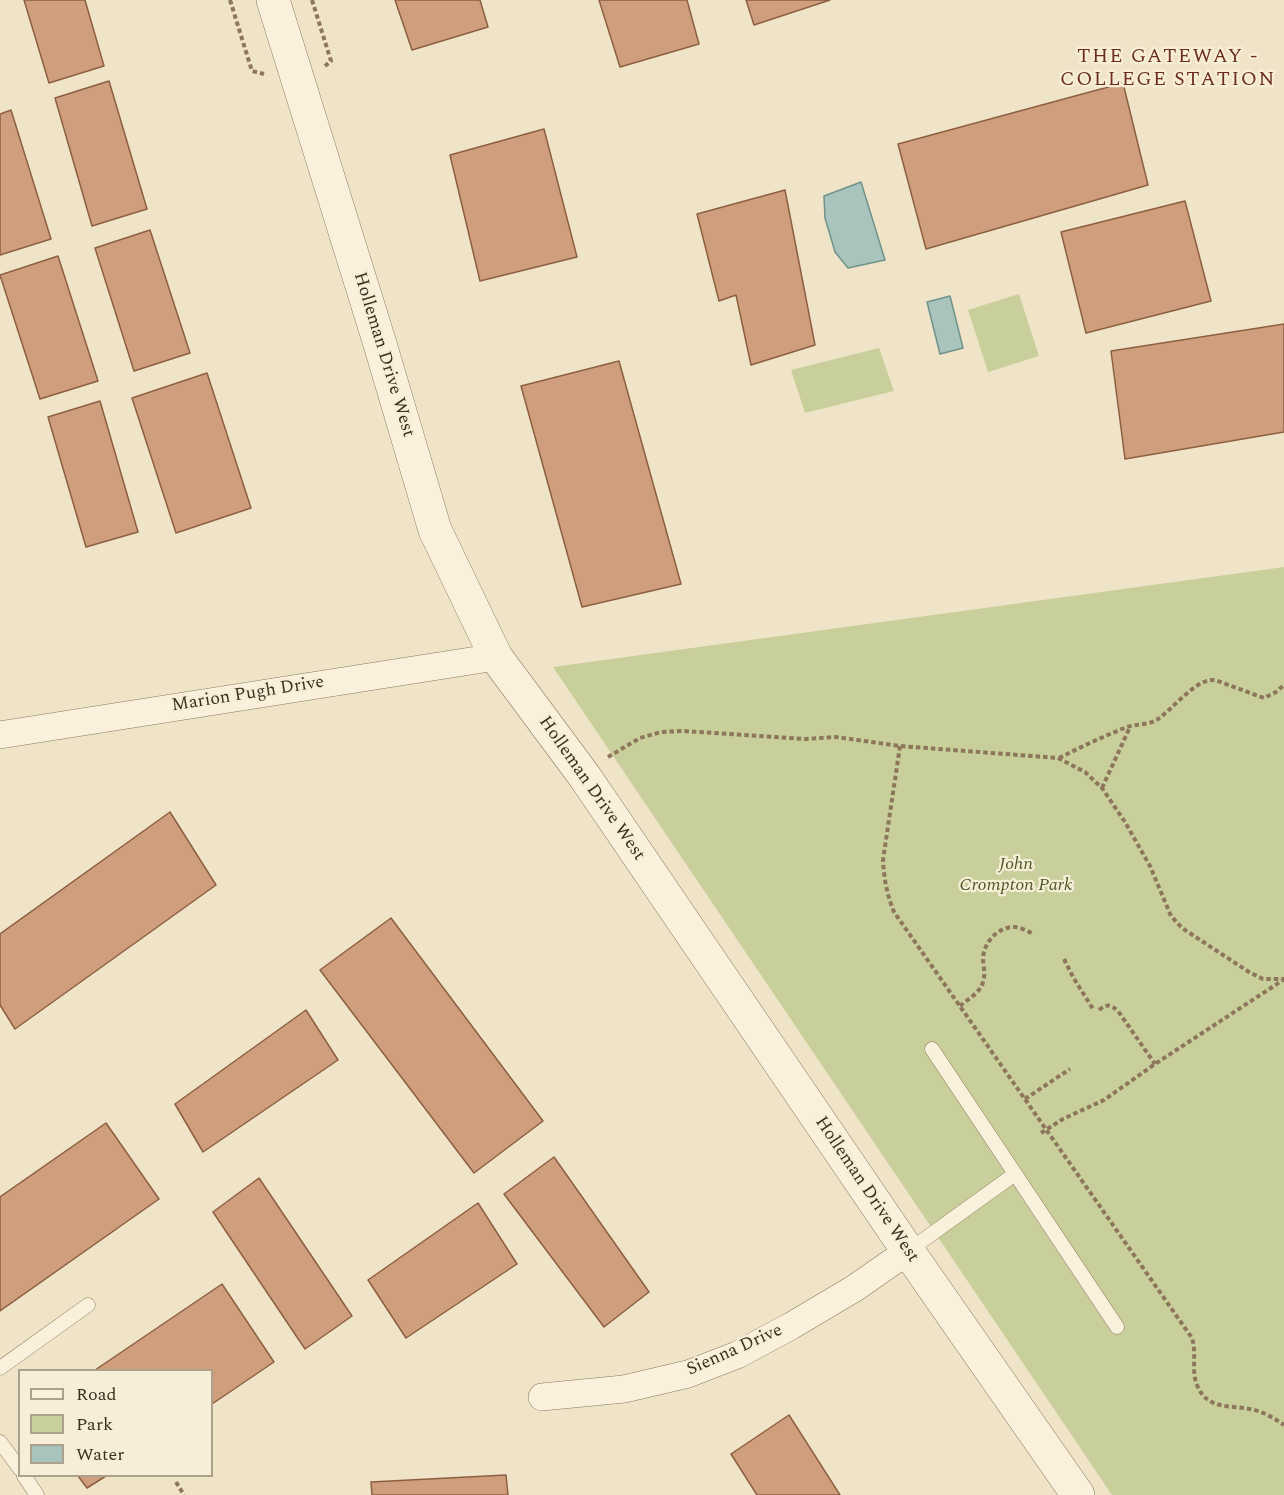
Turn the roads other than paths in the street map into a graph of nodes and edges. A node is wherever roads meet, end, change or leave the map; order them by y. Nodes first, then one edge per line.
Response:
1 (273, 0) edge
2 (496, 657) junction
3 (0, 735) edge
4 (932, 1048) dead end
5 (1015, 1174) junction
6 (908, 1251) junction
7 (88, 1305) dead end
8 (1117, 1327) dead end
9 (0, 1368) edge
10 (542, 1397) dead end
11 (0, 1442) edge
12 (18, 1466) edge
13 (25, 1477) edge
14 (38, 1495) edge
15 (1078, 1495) edge

1 - 2 street, Holleman Drive West
2 - 3 street, Marion Pugh Drive
2 - 6 street, Holleman Drive West
4 - 5 lane
5 - 6 lane
5 - 8 lane
6 - 10 street, Sienna Drive
6 - 15 street, Holleman Drive West
7 - 9 lane
11 - 12 lane
13 - 14 lane

